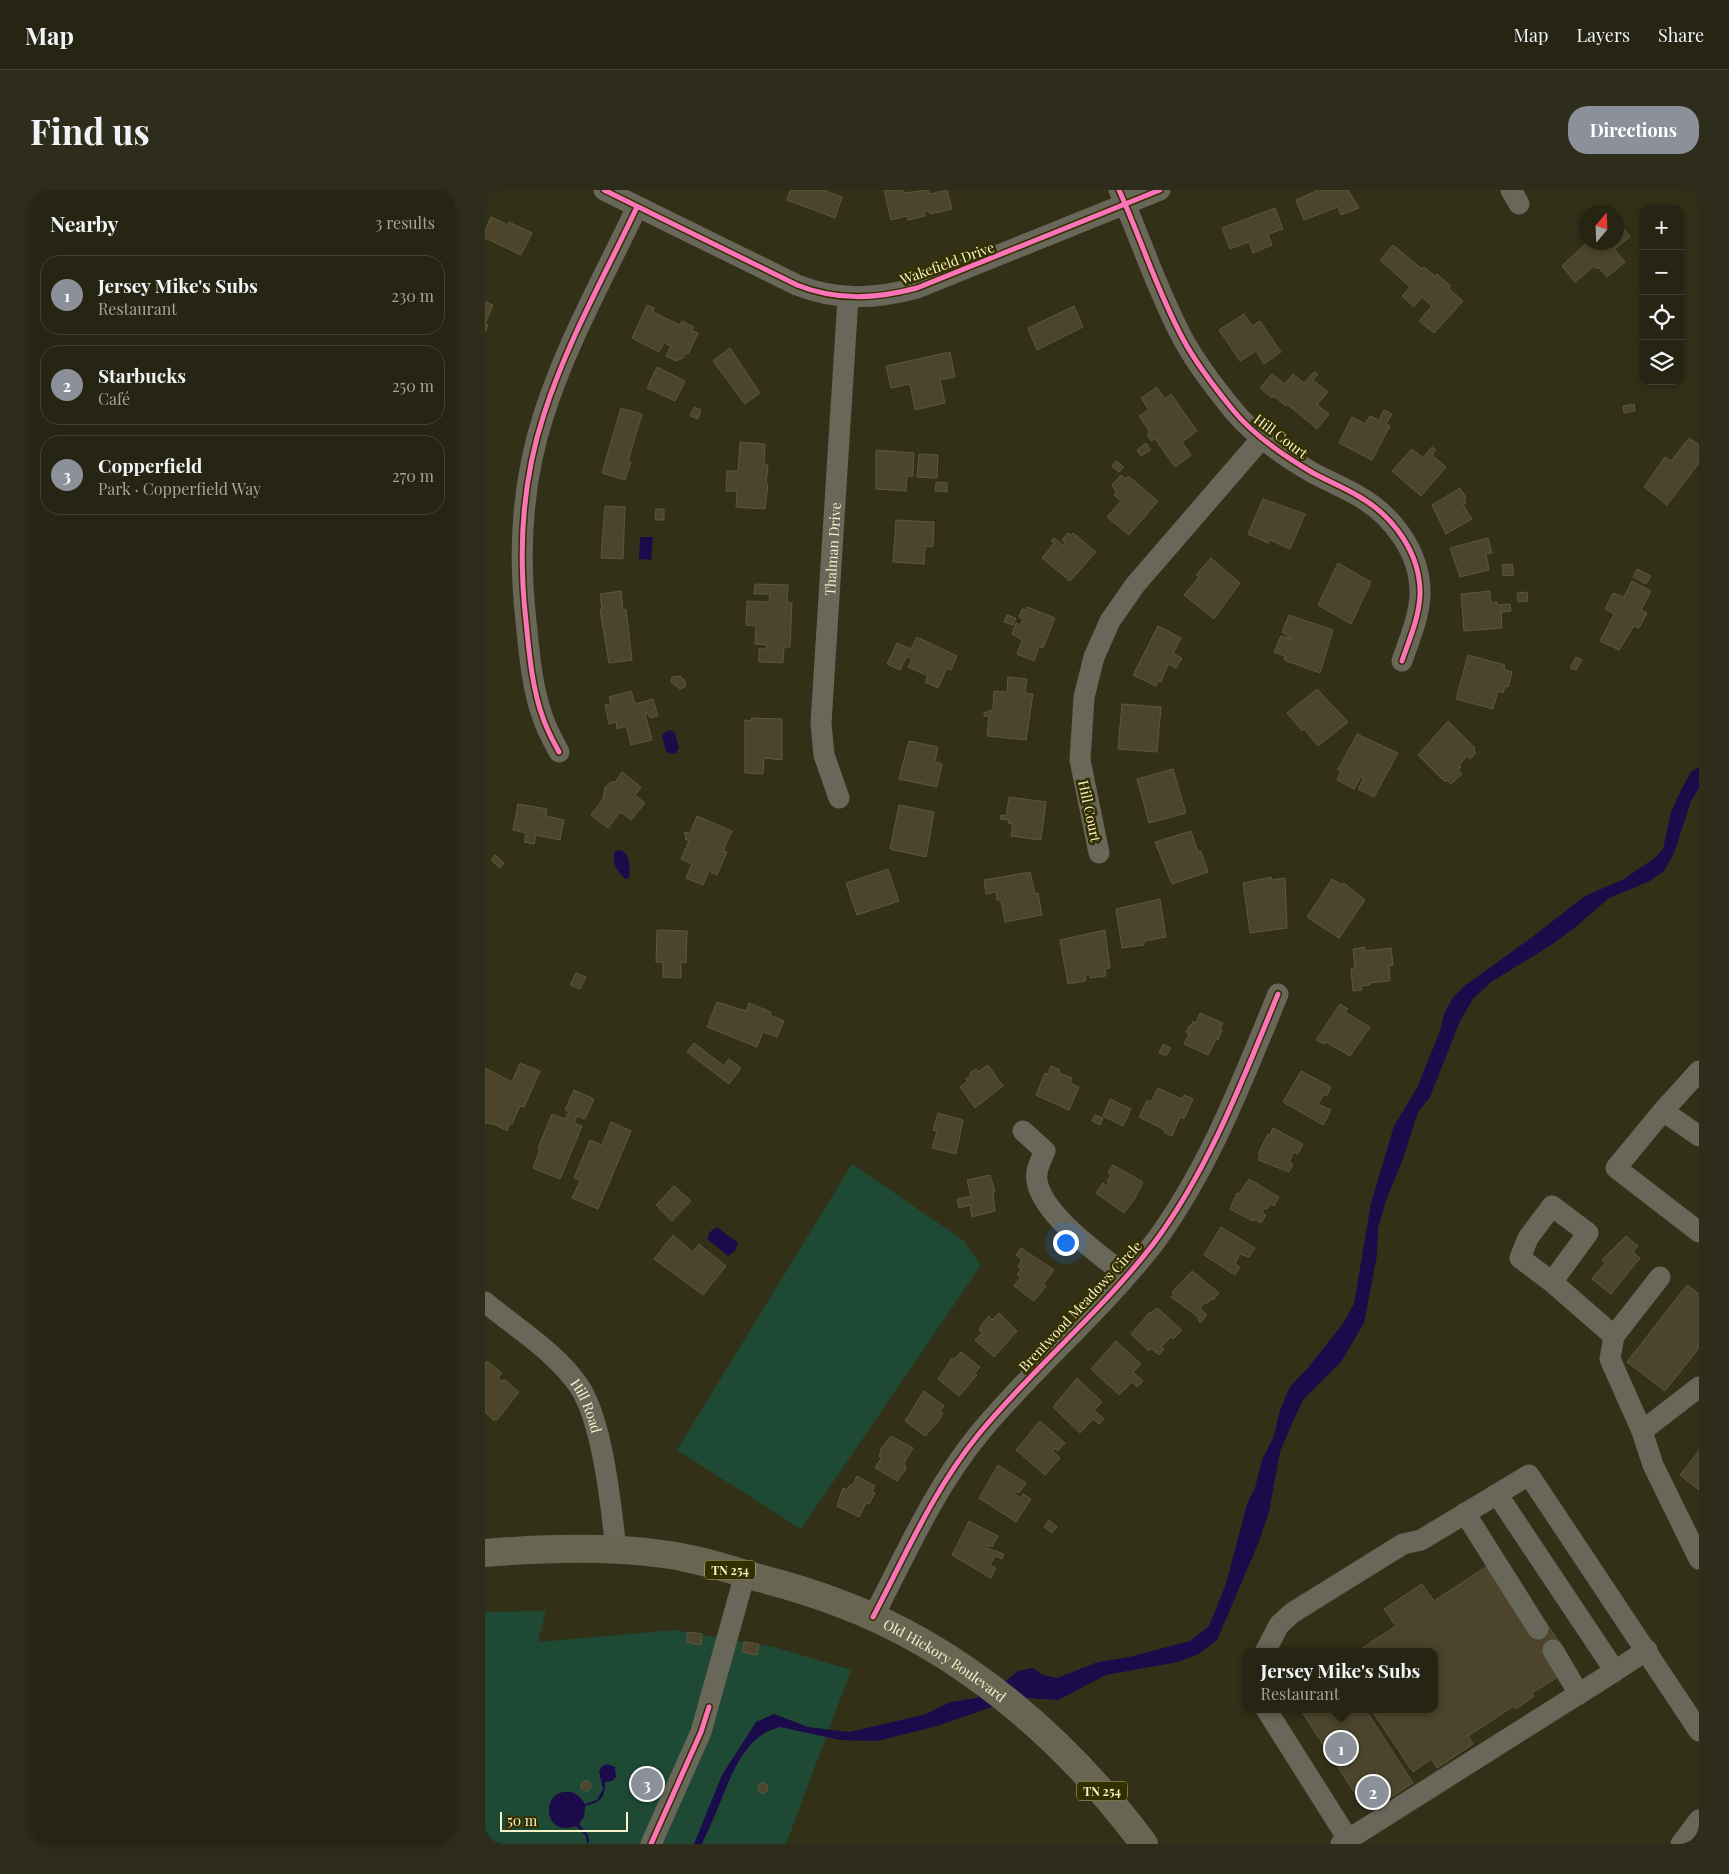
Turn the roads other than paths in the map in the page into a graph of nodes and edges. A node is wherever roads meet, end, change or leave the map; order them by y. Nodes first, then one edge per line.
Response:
1 (604, 190) edge
2 (1160, 190) edge
3 (1122, 197) edge
4 (637, 207) junction
5 (848, 298) junction
6 (1262, 438) junction
7 (1402, 661) dead end
8 (559, 752) dead end
9 (839, 798) dead end
10 (1099, 853) dead end
11 (1279, 994) dead end
12 (1699, 1071) edge
13 (1663, 1111) junction
14 (1023, 1131) dead end
15 (1699, 1136) edge
16 (1699, 1232) edge
17 (1127, 1276) junction
18 (1660, 1277) dead end
19 (1552, 1282) dead end
20 (485, 1302) edge
21 (1614, 1336) junction
22 (1699, 1386) edge
23 (1642, 1432) junction
24 (1497, 1494) junction
25 (1465, 1513) junction
26 (616, 1550) junction
27 (485, 1553) edge
28 (1699, 1559) edge
29 (745, 1574) junction
30 (873, 1617) junction
31 (1538, 1629) dead end
32 (1267, 1648) edge
33 (1553, 1650) dead end
34 (1647, 1650) junction
35 (1615, 1671) junction
36 (1579, 1694) junction
37 (1269, 1713) edge
38 (1699, 1731) edge
39 (1699, 1820) edge
40 (1356, 1839) edge
41 (651, 1844) edge
42 (1144, 1844) edge
43 (1681, 1844) edge

1 - 4 street, Wakefield Drive
2 - 3 street, Wakefield Drive
3 - 5 street, Wakefield Drive
3 - 6 street, Hill Court
4 - 5 street, Wakefield Drive
4 - 8 street
5 - 9 street, Thalman Drive
6 - 7 street, Hill Court
6 - 10 street, Hill Court
11 - 17 street, Brentwood Meadows Circle
12 - 13 street
13 - 15 street
13 - 16 street
14 - 17 street
17 - 30 street, Brentwood Meadows Circle
18 - 21 street
19 - 21 street
20 - 26 street, Hill Road
21 - 23 street
22 - 23 street
23 - 28 street
24 - 25 street
24 - 34 street
24 - 35 street
25 - 31 street
25 - 32 street
26 - 27 main road, Old Hickory Boulevard / TN 254
26 - 29 main road, Old Hickory Boulevard / TN 254
29 - 30 main road, Old Hickory Boulevard / TN 254
29 - 41 street
30 - 42 main road, Old Hickory Boulevard / TN 254
33 - 36 street
34 - 35 street
34 - 38 street
35 - 36 street
36 - 40 street
37 - 40 street
39 - 43 street

